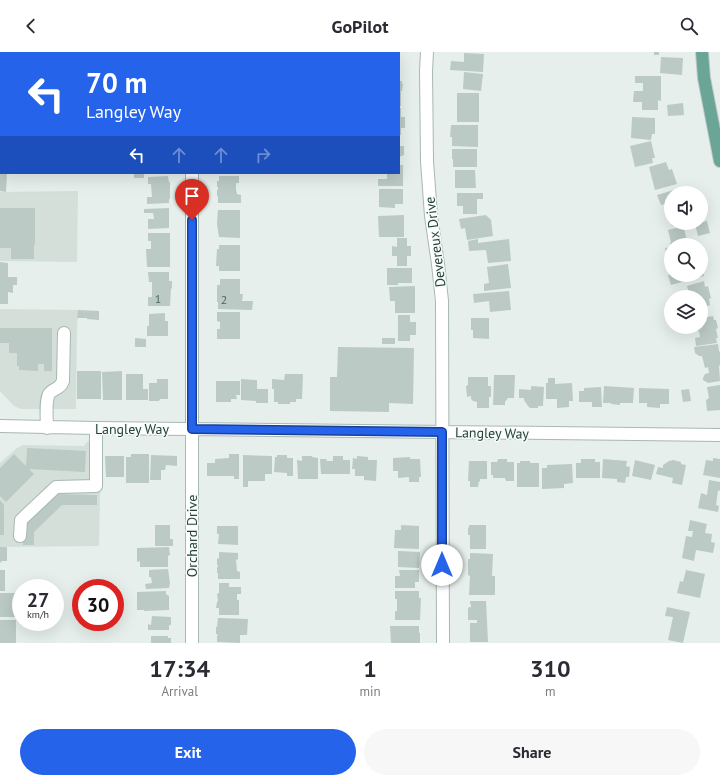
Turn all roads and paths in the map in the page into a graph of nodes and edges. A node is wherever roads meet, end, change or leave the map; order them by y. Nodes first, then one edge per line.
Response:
1 (427, 52) edge
2 (702, 52) edge
3 (719, 156) edge
4 (192, 174) edge
5 (64, 333) dead end
6 (0, 426) edge
7 (46, 428) junction
8 (96, 428) junction
9 (192, 429) junction
10 (442, 432) junction
11 (720, 436) edge
12 (20, 536) dead end
13 (192, 643) edge
14 (443, 643) edge

1 - 10 street, Devereux Drive
2 - 3 main road
4 - 9 street, Orchard Drive
5 - 7 street
6 - 7 street, Langley Way
7 - 8 street, Langley Way
8 - 9 street, Langley Way
8 - 12 street
9 - 10 street, Langley Way
9 - 13 street, Orchard Drive
10 - 11 street, Langley Way
10 - 14 street, Devereux Drive

